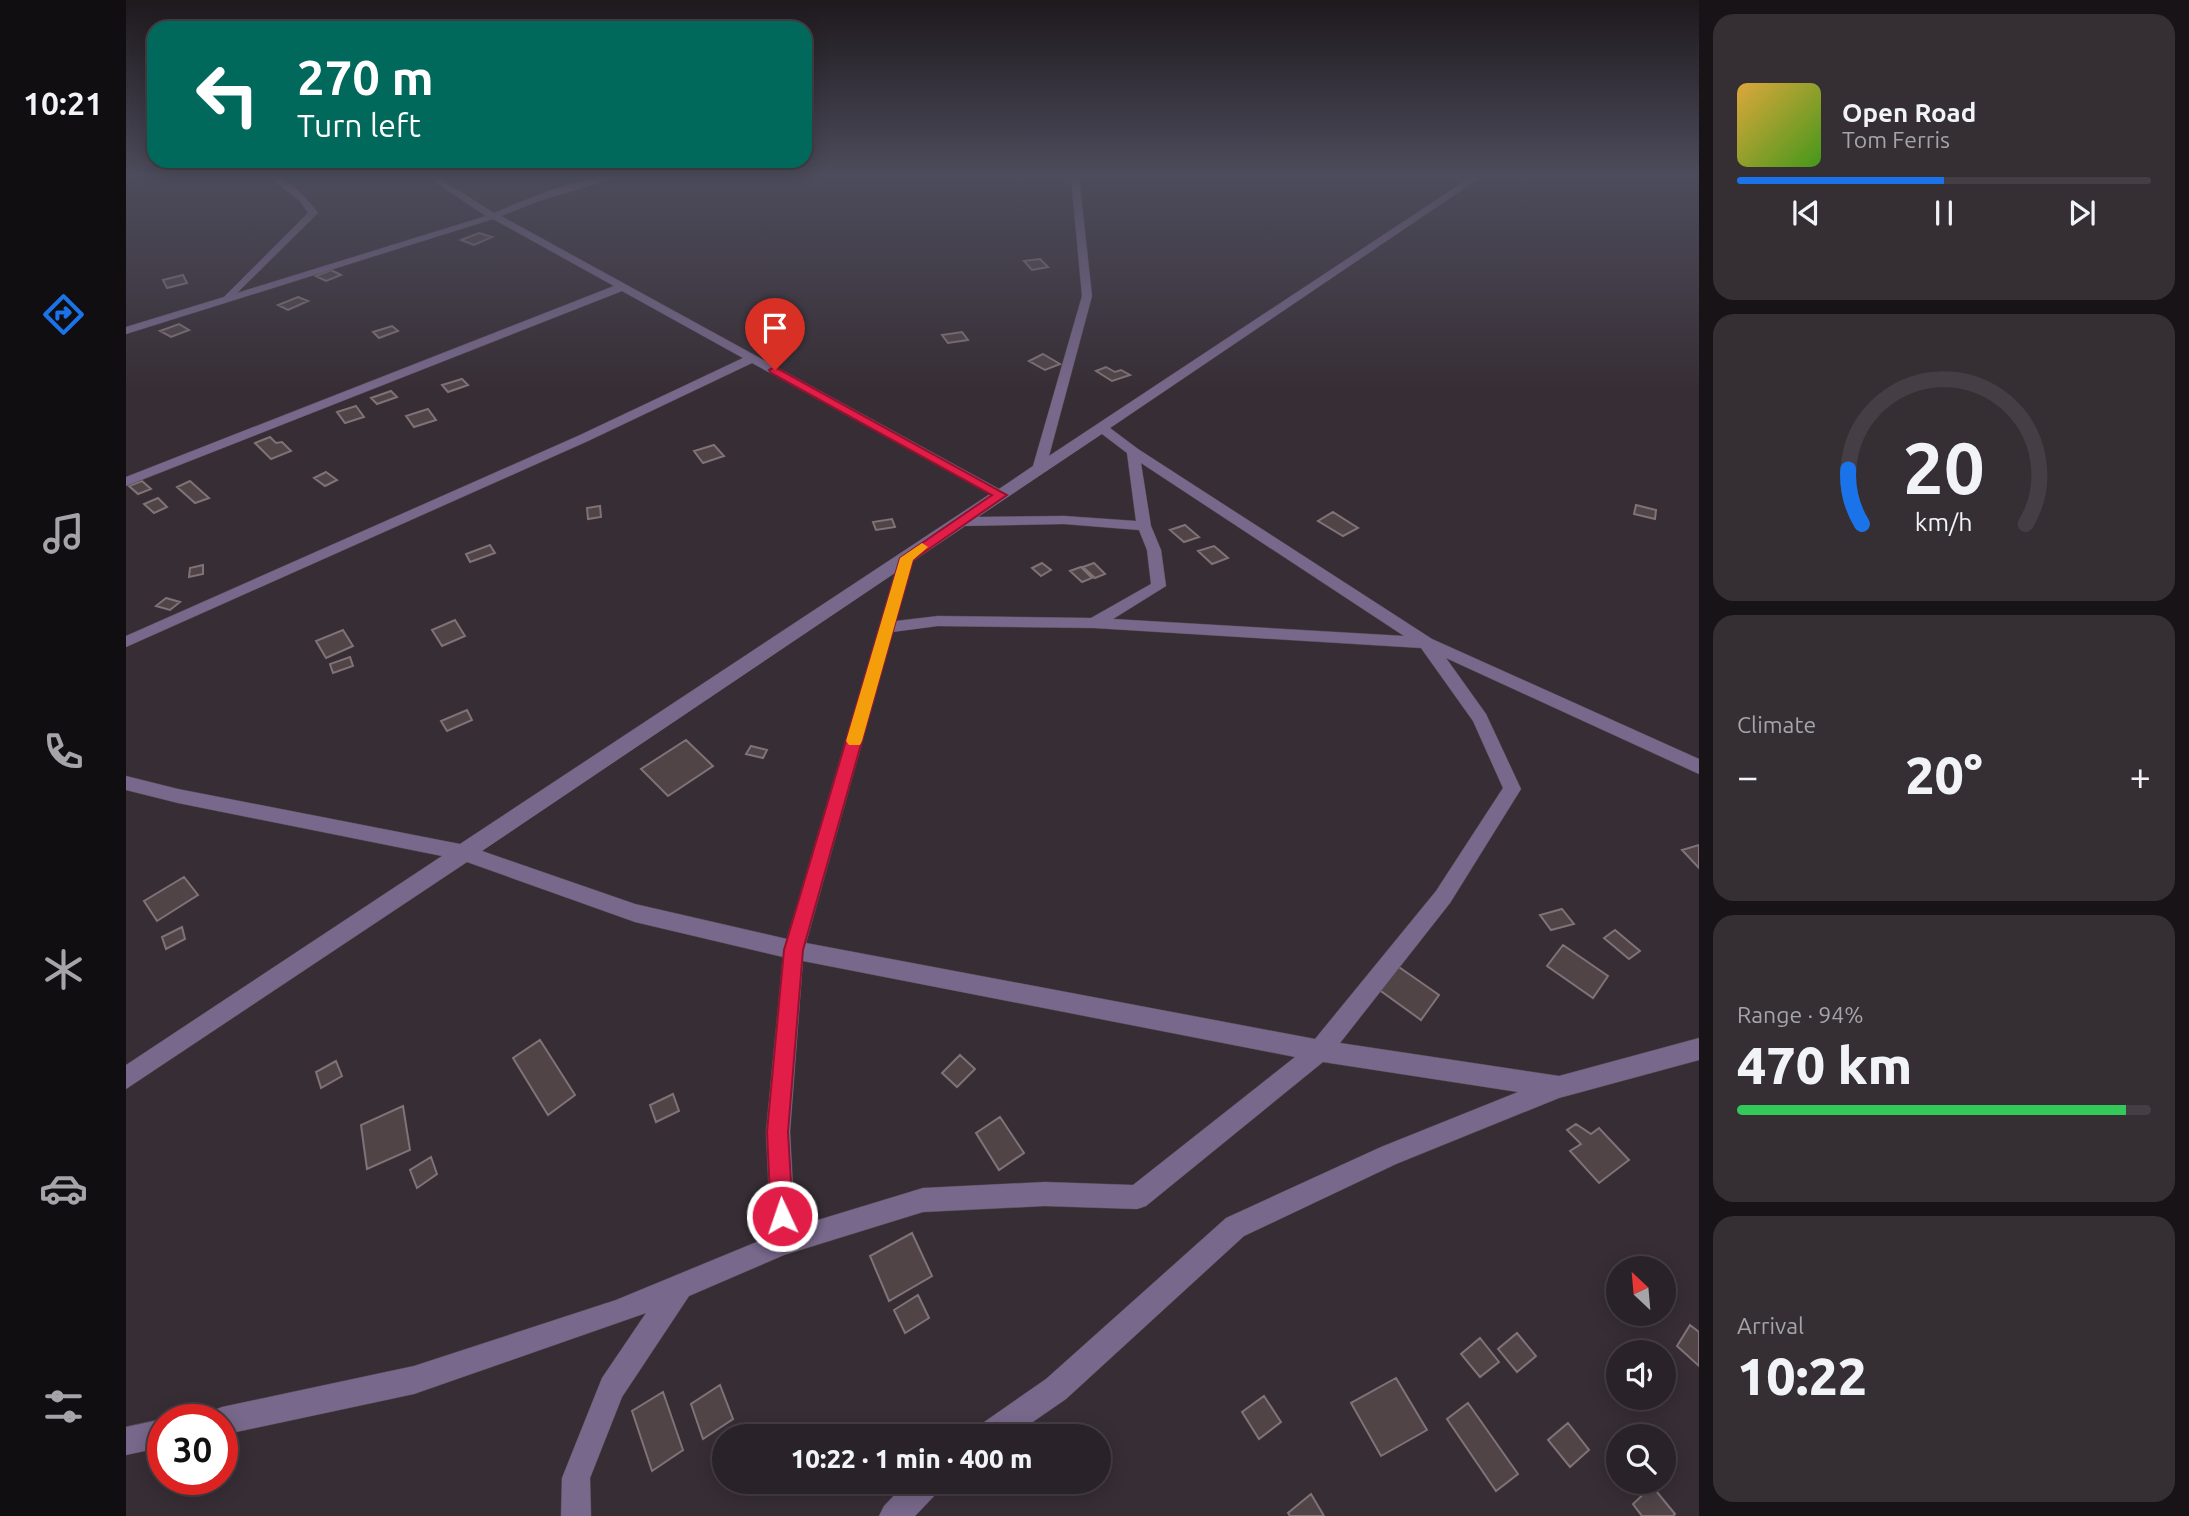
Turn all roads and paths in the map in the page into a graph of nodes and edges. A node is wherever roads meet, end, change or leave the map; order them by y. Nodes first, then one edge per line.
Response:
1 (278, 248) edge
2 (392, 248) edge
3 (551, 248) edge
4 (1082, 248) edge
5 (1371, 248) edge
6 (622, 287) junction
7 (223, 300) junction
8 (126, 331) edge
9 (752, 358) junction
10 (1102, 428) junction
11 (1133, 452) junction
12 (1039, 469) junction
13 (126, 482) edge
14 (1001, 495) junction
15 (960, 522) junction
16 (1144, 526) junction
17 (907, 558) junction
18 (1094, 623) junction
19 (887, 628) junction
20 (126, 642) edge
21 (1426, 643) junction
22 (1699, 767) edge
23 (126, 783) edge
24 (465, 853) junction
25 (794, 950) junction
26 (1699, 1049) edge
27 (1321, 1051) junction
28 (126, 1078) edge
29 (1559, 1087) junction
30 (783, 1243) junction
31 (680, 1286) junction
32 (238, 1418) edge
33 (1006, 1424) edge
34 (147, 1436) edge
35 (126, 1441) edge
36 (916, 1494) edge
37 (576, 1516) edge
38 (894, 1516) edge

1 - 7 street
2 - 7 street
3 - 6 street
4 - 12 street
5 - 10 street
6 - 9 street
6 - 13 street
7 - 8 street
9 - 14 street
9 - 20 street
10 - 11 street
10 - 12 street
11 - 16 street
11 - 21 street
12 - 14 street
14 - 15 street
15 - 16 street
15 - 17 street
16 - 18 street
17 - 19 street
17 - 24 street
18 - 19 street
18 - 21 street
19 - 25 street
21 - 22 street
21 - 27 street
23 - 24 street
24 - 25 street
24 - 28 street
25 - 27 street
25 - 30 street
26 - 29 street
27 - 29 street
27 - 30 street
29 - 33 street
30 - 31 street
31 - 32 street
31 - 37 street
34 - 35 street
36 - 38 street

